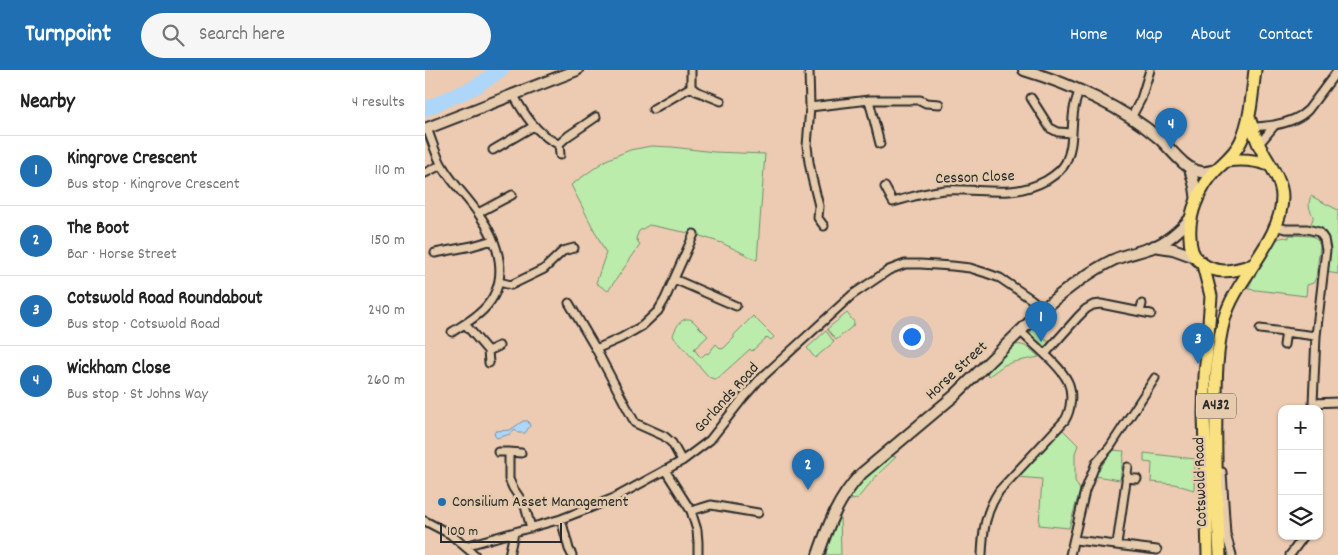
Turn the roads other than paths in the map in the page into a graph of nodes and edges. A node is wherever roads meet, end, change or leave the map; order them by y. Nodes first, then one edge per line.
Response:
1 (577, 70) edge
2 (691, 70) edge
3 (809, 70) edge
4 (1023, 70) edge
5 (1150, 70) edge
6 (1255, 70) edge
7 (1338, 70) edge
8 (691, 87) junction
9 (1079, 90) junction
10 (513, 94) junction
11 (1031, 98) dead end
12 (869, 100) junction
13 (721, 101) dead end
14 (939, 104) dead end
15 (810, 107) junction
16 (653, 108) dead end
17 (596, 117) dead end
18 (1131, 118) junction
19 (1249, 125) junction
20 (1275, 125) junction
21 (534, 126) junction
22 (426, 129) edge
23 (1072, 133) junction
24 (559, 144) junction
25 (880, 144) dead end
26 (1259, 144) junction
27 (493, 150) dead end
28 (560, 155) dead end
29 (1227, 161) junction
30 (441, 164) junction
31 (1269, 165) junction
32 (1190, 168) junction
33 (1216, 170) junction
34 (425, 173) edge
35 (885, 187) dead end
36 (512, 194) dead end
37 (1197, 201) junction
38 (478, 213) junction
39 (1190, 219) junction
40 (824, 226) dead end
41 (1274, 226) junction
42 (694, 234) dead end
43 (493, 240) junction
44 (1154, 246) junction
45 (574, 248) dead end
46 (435, 253) dead end
47 (1199, 261) junction
48 (1253, 265) junction
49 (674, 279) junction
50 (499, 282) junction
51 (569, 303) dead end
52 (736, 306) dead end
53 (1043, 309) junction
54 (1151, 314) dead end
55 (465, 324) junction
56 (1260, 329) dead end
57 (1020, 331) junction
58 (452, 332) dead end
59 (1286, 332) junction
60 (1316, 336) junction
61 (1284, 345) dead end
62 (499, 346) dead end
63 (596, 349) junction
64 (488, 351) junction
65 (1045, 354) junction
66 (489, 363) dead end
67 (1155, 378) dead end
68 (1338, 402) edge
69 (498, 452) dead end
70 (509, 452) junction
71 (521, 453) dead end
72 (682, 461) junction
73 (1128, 467) dead end
74 (665, 470) junction
75 (1222, 472) dead end
76 (1127, 478) junction
77 (1137, 479) dead end
78 (691, 511) junction
79 (758, 513) dead end
80 (561, 519) junction
81 (425, 521) edge
82 (531, 528) junction
83 (514, 533) junction
84 (1075, 540) junction
85 (1301, 540) edge
86 (1117, 544) junction
87 (465, 546) junction
88 (1157, 550) dead end
89 (475, 555) edge
90 (509, 555) edge
91 (572, 555) edge
92 (698, 555) edge
93 (817, 555) edge
94 (982, 555) edge
95 (1070, 555) edge
96 (1208, 555) edge
97 (1220, 555) edge
98 (1232, 555) edge
99 (1290, 555) edge

1 - 10 main road
2 - 8 street
3 - 15 street
4 - 9 main road
5 - 18 street
6 - 19 main road, A432
7 - 20 street
8 - 13 street
8 - 16 street
9 - 18 main road
9 - 23 street, Cesson Close
10 - 21 street
10 - 22 main road
11 - 23 street
12 - 14 street
12 - 15 street
12 - 25 street
15 - 40 street
17 - 24 street
18 - 32 main road
19 - 20 street
19 - 26 main road, A432
19 - 29 main road, A432
20 - 26 street
21 - 24 street
21 - 27 street
22 - 30 street
23 - 35 street, Cesson Close
24 - 28 street
26 - 31 main road, A432
29 - 31 main road
29 - 33 main road, A432
30 - 34 street
30 - 38 street
31 - 41 main road, A432
32 - 33 main road
32 - 37 main road
33 - 37 main road, A432
36 - 38 street
37 - 39 main road, A432
38 - 43 street
39 - 44 main road, Horse Street
39 - 47 main road, A432
41 - 48 main road, A432
41 - 60 street
42 - 49 street
43 - 46 street
43 - 50 street
44 - 47 main road, Horse Street
44 - 53 main road, Horse Street
45 - 50 street
47 - 48 main road
47 - 96 main road, Cotswold Road / A432
48 - 97 main road, Cotswold Road / A432
49 - 52 street
49 - 63 street
50 - 55 street
51 - 63 street
53 - 57 main road, Horse Street
53 - 72 street, Gorlands Road
54 - 65 street
55 - 58 street
55 - 64 street
56 - 59 street
57 - 65 street
57 - 93 main road, Horse Street
59 - 60 street
59 - 61 street
60 - 68 street
62 - 64 street
63 - 72 street
64 - 66 street
65 - 94 street
67 - 84 street
69 - 70 street
70 - 71 street
70 - 82 street
72 - 74 street, Gorlands Road
73 - 76 street
74 - 78 street
74 - 80 street, Gorlands Road
75 - 98 street, Cotswold Road
76 - 77 street
76 - 86 street
78 - 79 street
78 - 92 street
80 - 82 street, Gorlands Road
80 - 91 street
81 - 87 street
82 - 83 street, Gorlands Road
83 - 87 street, Gorlands Road
83 - 90 street
84 - 86 street
84 - 95 street
85 - 99 street
86 - 88 street
87 - 89 street

